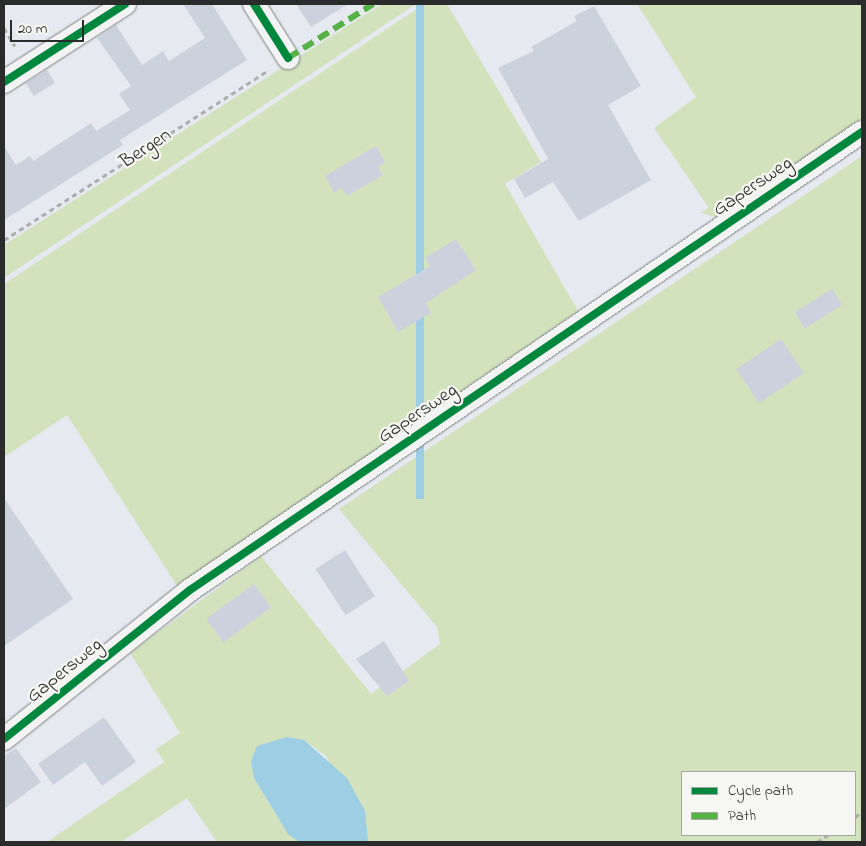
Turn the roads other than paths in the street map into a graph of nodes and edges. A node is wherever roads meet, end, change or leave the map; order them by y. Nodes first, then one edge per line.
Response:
1 (125, 4) edge
2 (254, 4) edge
3 (288, 58) road end
4 (4, 82) edge
5 (862, 132) edge
6 (4, 740) edge

1 - 4 street
2 - 3 street
5 - 6 street, Gapersweg

